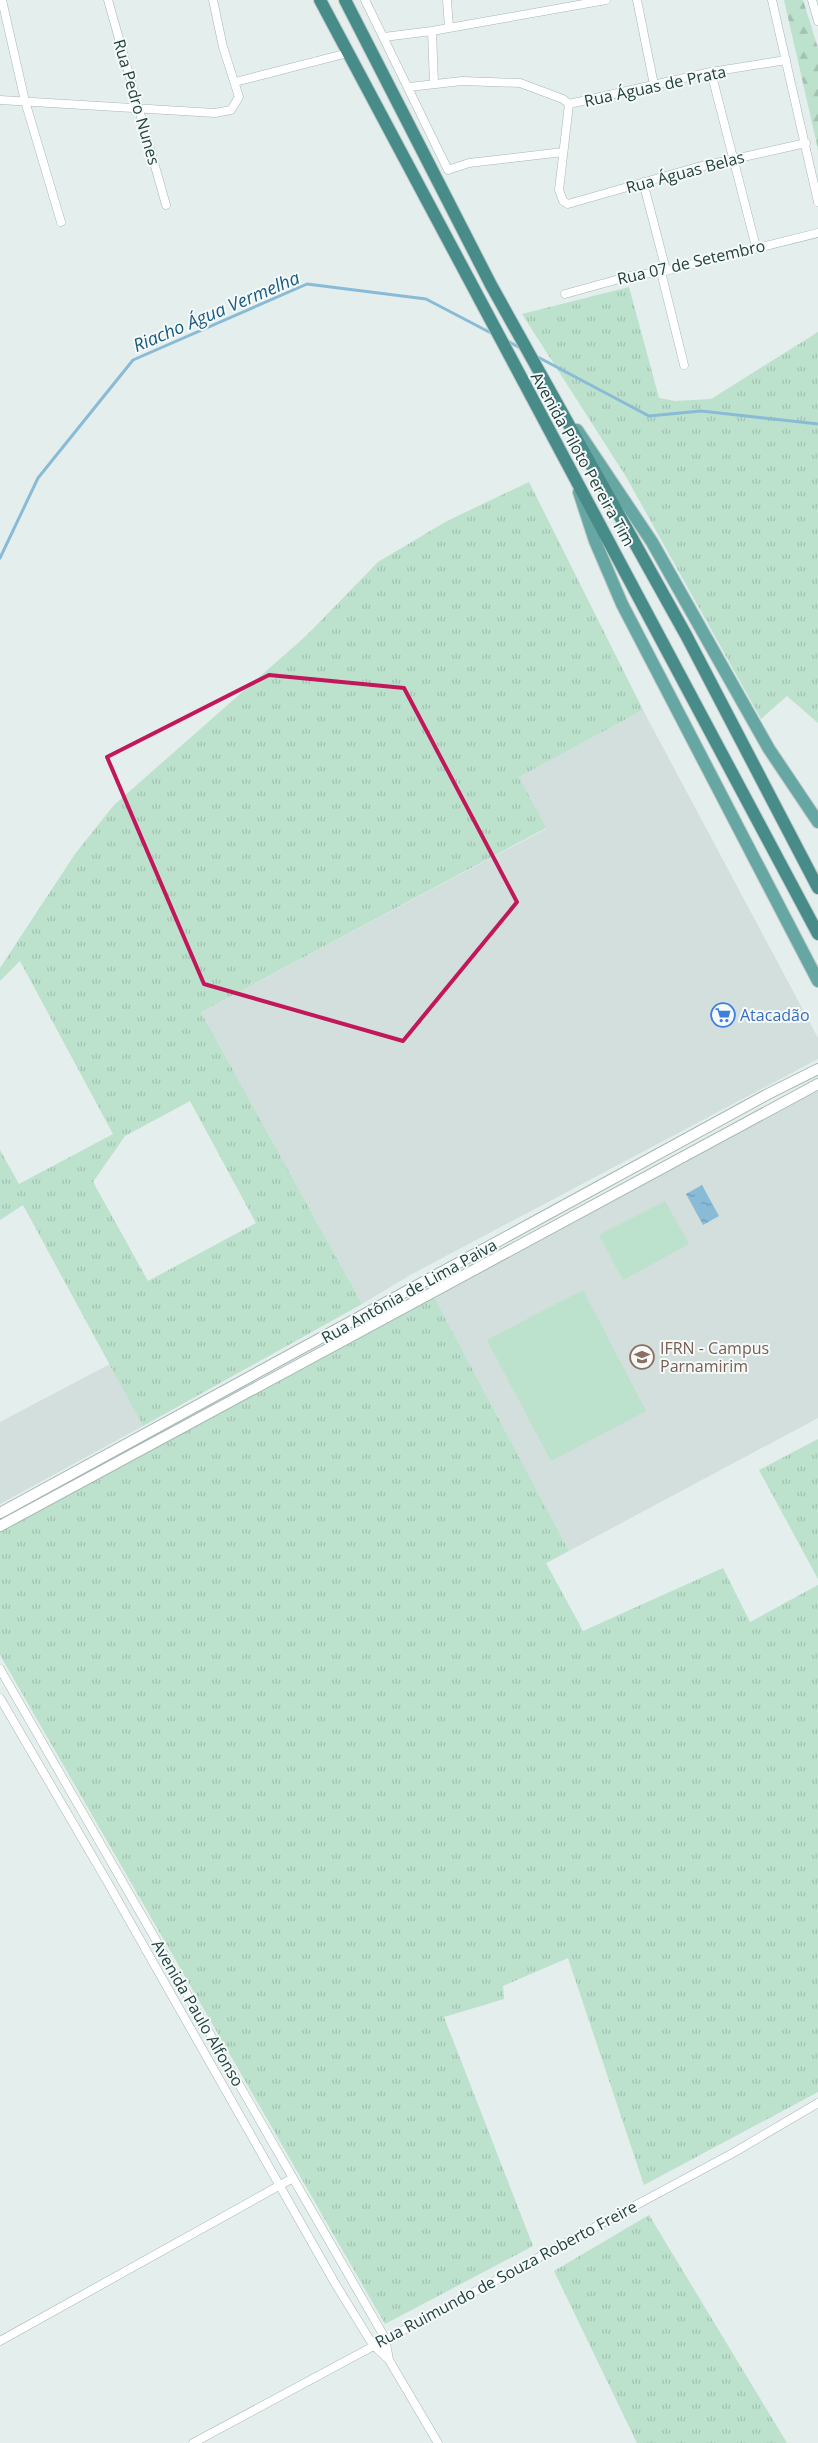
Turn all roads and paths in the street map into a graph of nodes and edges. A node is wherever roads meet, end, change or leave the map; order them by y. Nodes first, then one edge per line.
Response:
1 (2, 0) edge
2 (108, 0) edge
3 (213, 0) edge
4 (320, 0) edge
5 (345, 0) edge
6 (365, 0) edge
7 (447, 0) edge
8 (606, 0) edge
9 (637, 0) edge
10 (772, 0) edge
11 (812, 0) edge
12 (818, 20) edge
13 (449, 28) junction
14 (432, 31) junction
15 (384, 37) junction
16 (348, 53) junction
17 (786, 60) junction
18 (711, 72) junction
19 (235, 82) junction
20 (434, 84) junction
21 (654, 85) junction
22 (409, 87) junction
23 (0, 100) edge
24 (24, 100) junction
25 (569, 104) junction
26 (139, 109) junction
27 (806, 143) junction
28 (563, 152) junction
29 (735, 158) junction
30 (815, 171) edge
31 (643, 182) junction
32 (818, 202) edge
33 (166, 205) dead end
34 (61, 222) dead end
35 (818, 233) edge
36 (756, 247) junction
37 (664, 271) junction
38 (566, 294) dead end
39 (684, 365) dead end
40 (556, 400) junction
41 (572, 475) junction
42 (818, 822) edge
43 (818, 888) edge
44 (818, 934) edge
45 (818, 981) edge
46 (818, 1069) edge
47 (818, 1084) edge
48 (743, 1108) junction
49 (751, 1121) junction
50 (625, 1172) junction
51 (632, 1186) junction
52 (0, 1513) edge
53 (0, 1526) edge
54 (0, 1669) edge
55 (0, 1698) edge
56 (78, 1804) junction
57 (66, 1812) junction
58 (818, 2103) edge
59 (262, 2124) junction
60 (249, 2132) junction
61 (293, 2178) junction
62 (280, 2185) junction
63 (385, 2338) junction
64 (0, 2341) edge
65 (373, 2345) junction
66 (389, 2360) junction
67 (193, 2443) edge
68 (438, 2443) edge

1 - 24 street
2 - 26 street, Rua Pedro Nunes
3 - 19 street
4 - 16 highway, Avenida Piloto Pereira Tim
5 - 40 highway, Avenida Piloto Pereira Tim
6 - 15 street
7 - 13 street
8 - 13 street
9 - 21 street
10 - 17 street
11 - 12 street
13 - 14 street
14 - 15 street
14 - 20 street
15 - 22 street
16 - 19 street
16 - 41 highway, Avenida Piloto Pereira Tim
17 - 18 street, Rua Águas de Prata
17 - 27 street
18 - 21 street, Rua Águas de Prata
18 - 29 street
19 - 26 street
20 - 22 street, Rua Águas de Prata
20 - 25 street, Rua Águas de Prata
21 - 25 street, Rua Águas de Prata
22 - 28 street
23 - 24 street
24 - 26 street
24 - 34 street
25 - 28 street
26 - 33 street, Rua Pedro Nunes
27 - 29 street, Rua Águas Belas
27 - 30 street
28 - 31 street, Rua Águas Belas
29 - 31 street, Rua Águas Belas
29 - 36 street
30 - 32 street
31 - 37 street
35 - 36 street, Rua 07 de Setembro
36 - 37 street, Rua 07 de Setembro
37 - 38 street, Rua 07 de Setembro
37 - 39 street
40 - 42 main road
40 - 43 highway, Avenida Piloto Pereira Tim
41 - 44 highway, Avenida Piloto Pereira Tim
41 - 45 main road
46 - 48 street, Rua Antônia de Lima Paiva
47 - 49 street, Rua Antônia de Lima Paiva
48 - 49 street
48 - 50 street, Rua Antônia de Lima Paiva
49 - 51 street, Rua Antônia de Lima Paiva
50 - 51 street
50 - 52 street, Rua Antônia de Lima Paiva
51 - 53 street, Rua Antônia de Lima Paiva
54 - 56 street, Avenida Paulo Alfonso
55 - 57 street, Avenida Paulo Alfonso
56 - 57 street
56 - 59 street, Avenida Paulo Alfonso
57 - 60 street, Avenida Paulo Alfonso
58 - 63 street, Rua Ruimundo de Souza Roberto Freire
59 - 60 street
59 - 61 street, Avenida Paulo Alfonso
60 - 62 street, Avenida Paulo Alfonso
61 - 62 street
61 - 63 street, Avenida Paulo Alfonso
62 - 64 street
62 - 65 street, Avenida Paulo Alfonso
63 - 65 street, Rua Ruimundo de Souza Roberto Freire
63 - 66 street, Avenida Paulo Alfonso
65 - 66 street, Avenida Paulo Alfonso
65 - 67 street, Rua Ruimundo de Souza Roberto Freire
66 - 68 street, Avenida Paulo Alfonso

